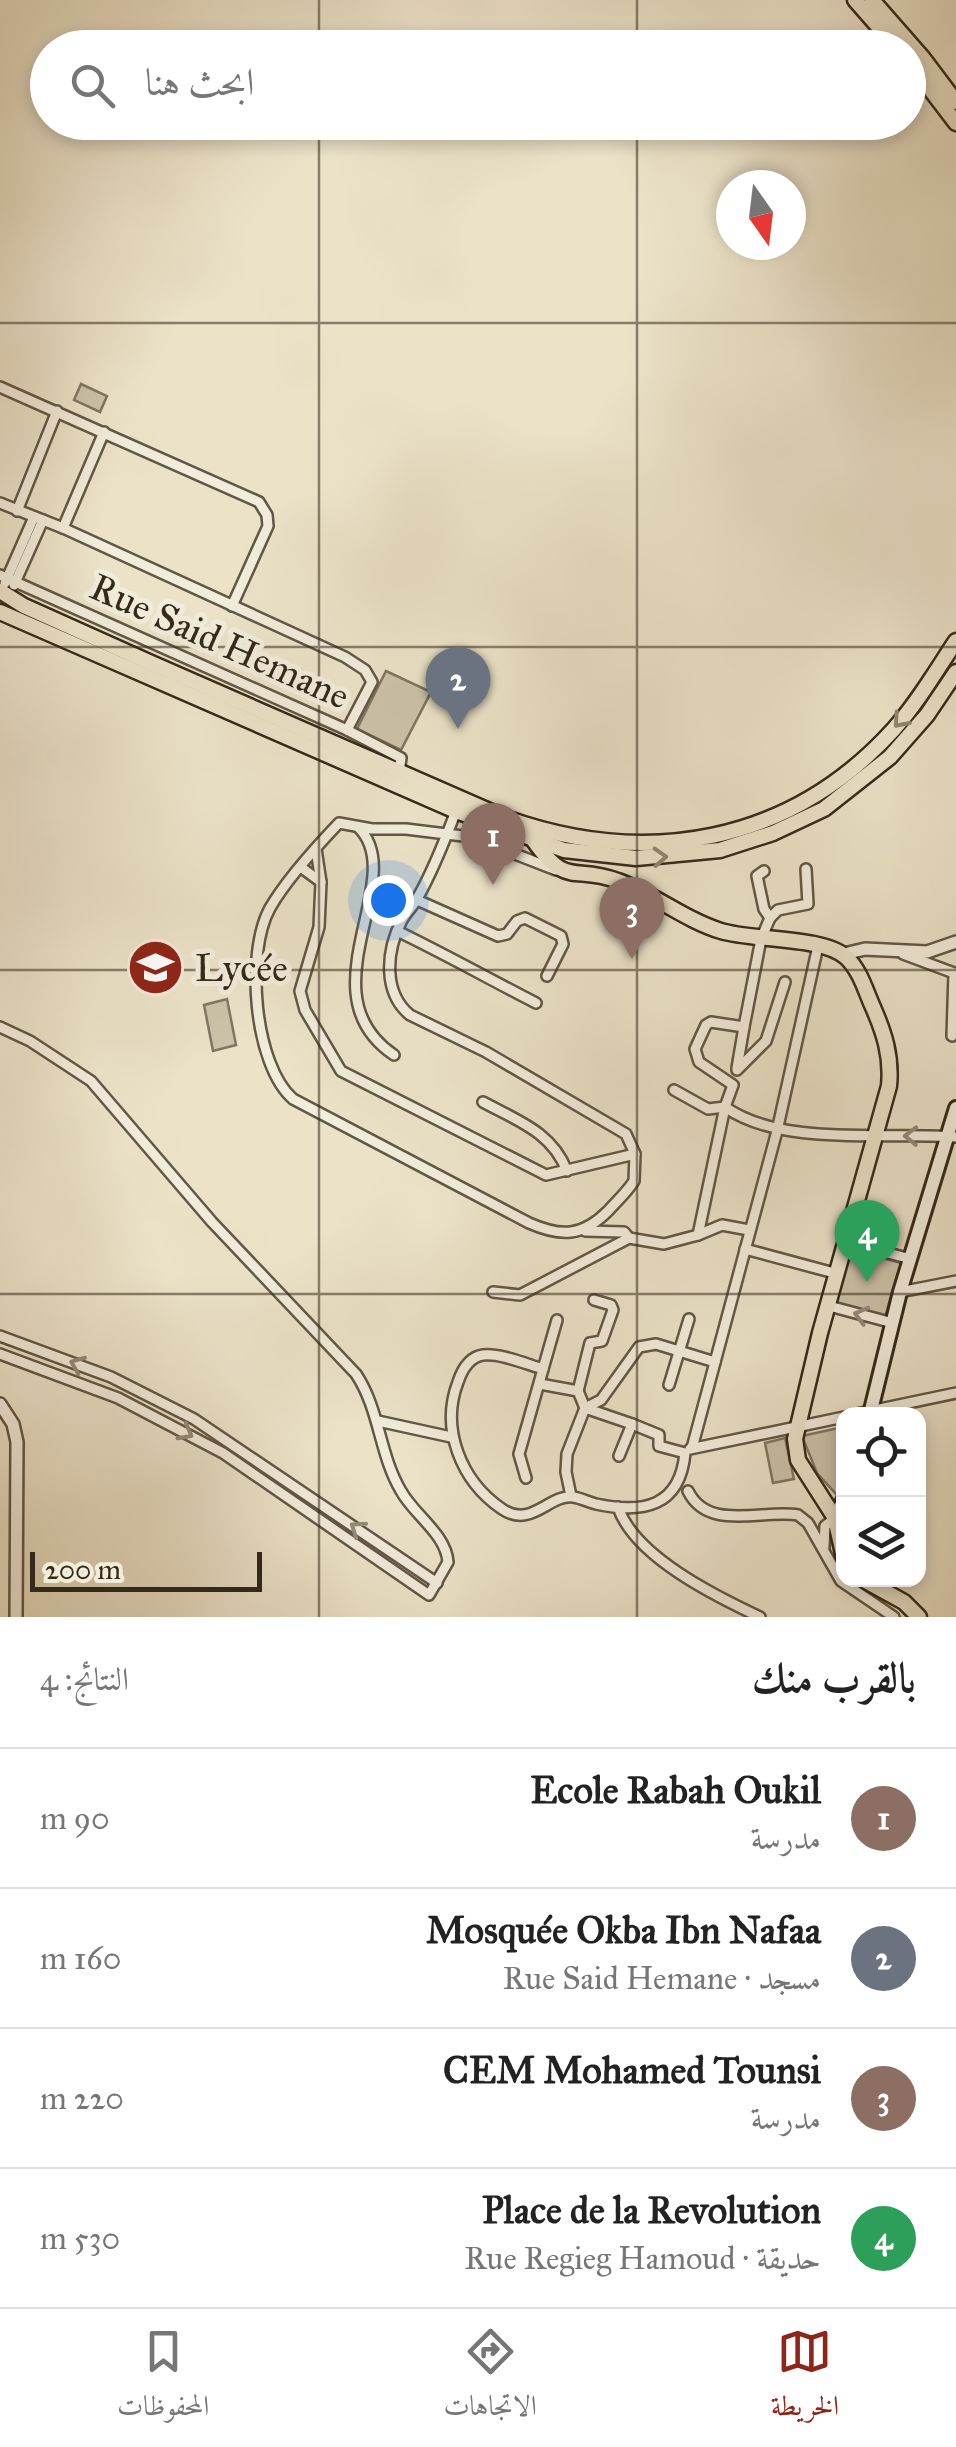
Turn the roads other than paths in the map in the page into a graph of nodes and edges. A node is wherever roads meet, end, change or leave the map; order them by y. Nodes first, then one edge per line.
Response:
1 (856, 0) edge
2 (872, 0) edge
3 (882, 30) edge
4 (899, 30) edge
5 (926, 61) edge
6 (926, 84) edge
7 (956, 102) edge
8 (956, 123) edge
9 (0, 388) edge
10 (58, 411) junction
11 (104, 432) junction
12 (0, 502) edge
13 (18, 511) junction
14 (39, 519) junction
15 (63, 528) junction
16 (6, 593) edge
17 (232, 606) junction
18 (956, 641) edge
19 (956, 672) edge
20 (347, 730) junction
21 (399, 772) junction
22 (456, 812) junction
23 (523, 824) junction
24 (357, 825) junction
25 (447, 835) junction
26 (534, 840) junction
27 (316, 849) junction
28 (564, 850) junction
29 (302, 868) junction
30 (806, 870) dead end
31 (764, 871) dead end
32 (564, 872) junction
33 (320, 882) junction
34 (417, 900) junction
35 (770, 918) junction
36 (398, 931) junction
37 (761, 939) junction
38 (956, 942) edge
39 (818, 946) junction
40 (896, 952) junction
41 (844, 954) junction
42 (547, 976) dead end
43 (785, 982) dead end
44 (536, 1003) dead end
45 (0, 1027) edge
46 (744, 1027) junction
47 (952, 1036) dead end
48 (394, 1055) dead end
49 (737, 1070) junction
50 (732, 1085) junction
51 (674, 1090) dead end
52 (484, 1102) dead end
53 (724, 1107) junction
54 (956, 1108) edge
55 (776, 1131) junction
56 (876, 1135) junction
57 (950, 1137) edge
58 (635, 1154) junction
59 (566, 1171) junction
60 (583, 1230) junction
61 (750, 1230) junction
62 (698, 1235) junction
63 (629, 1238) junction
64 (846, 1242) junction
65 (746, 1249) junction
66 (911, 1259) junction
67 (838, 1274) junction
68 (956, 1281) edge
69 (493, 1292) dead end
70 (900, 1292) junction
71 (594, 1300) dead end
72 (829, 1306) junction
73 (689, 1319) dead end
74 (557, 1320) dead end
75 (893, 1323) junction
76 (0, 1336) edge
77 (680, 1352) junction
78 (0, 1354) edge
79 (715, 1362) junction
80 (543, 1368) junction
81 (540, 1384) junction
82 (668, 1385) dead end
83 (578, 1391) junction
84 (956, 1393) edge
85 (0, 1404) edge
86 (868, 1407) edge
87 (896, 1407) edge
88 (586, 1408) junction
89 (836, 1419) edge
90 (378, 1421) junction
91 (632, 1424) junction
92 (798, 1426) junction
93 (451, 1437) junction
94 (688, 1450) junction
95 (620, 1456) dead end
96 (526, 1478) dead end
97 (688, 1491) dead end
98 (571, 1496) junction
99 (618, 1506) junction
100 (835, 1518) junction
101 (836, 1522) edge
102 (825, 1554) junction
103 (437, 1583) junction
104 (877, 1587) edge
105 (16, 1617) edge
106 (760, 1617) edge
107 (894, 1617) edge
108 (919, 1617) edge

1 - 3 main road
2 - 4 main road
5 - 7 main road
6 - 8 main road
9 - 10 street
10 - 11 street
10 - 13 street
11 - 15 street
11 - 17 street
12 - 13 street
13 - 14 street
14 - 15 street
14 - 16 street
15 - 17 street
16 - 20 street, Rue Said Hemane
16 - 21 main road
16 - 22 main road
17 - 20 street
18 -> 23 main road
28 -> 19 main road
20 - 21 street, Rue Said Hemane
21 - 23 main road
22 - 25 street
22 - 26 main road
23 - 26 main road
24 - 25 street
24 - 27 street
24 - 48 street
25 - 32 street
25 - 34 street
26 - 28 main road
26 - 32 main road
27 - 29 street
27 - 33 street
28 - 32 main road
29 - 33 street
29 - 60 street
30 - 35 street
31 - 35 street
32 - 37 main road
33 - 59 street
34 - 36 street
34 - 42 street
35 - 37 street
36 - 44 street
36 - 58 street
37 - 39 main road
37 - 46 street
38 - 40 street
39 - 41 main road
39 - 55 street
40 - 41 street
40 - 47 street
41 - 56 main road
43 - 49 street
45 - 90 street
46 - 49 street
46 - 50 street
49 - 50 street
50 - 53 street
51 - 53 street
52 - 59 street
53 - 55 street
53 - 62 street
54 - 57 main road
55 - 56 street
55 - 61 street
57 -> 56 street
56 - 64 main road
57 - 66 main road
58 - 59 street
58 - 60 street
60 - 63 street
61 - 62 street
61 - 65 street
62 - 63 street
63 - 69 street
64 - 66 street
64 - 67 main road
65 - 67 street
65 - 79 street
66 - 70 main road
67 - 72 main road
68 - 70 street
70 - 75 main road
71 - 83 street
75 -> 72 street
72 - 92 main road
73 - 77 street
74 - 80 street
75 - 86 main road
103 -> 76 street
77 - 79 street
77 - 82 street
77 - 88 street
78 -> 103 street
79 - 94 street
80 - 81 street
80 - 93 street
81 - 83 street
81 - 96 street
83 - 88 street
84 - 87 street
85 - 105 street
88 - 91 street
88 - 98 street
89 - 92 street
90 - 93 street
90 - 103 street
91 - 94 street
91 - 95 street
92 - 94 street
92 - 100 main road
93 - 98 street
94 - 99 street
97 - 102 street
98 - 99 street
99 - 106 street
100 - 101 main road
100 - 102 street
102 - 107 street
104 - 108 main road

